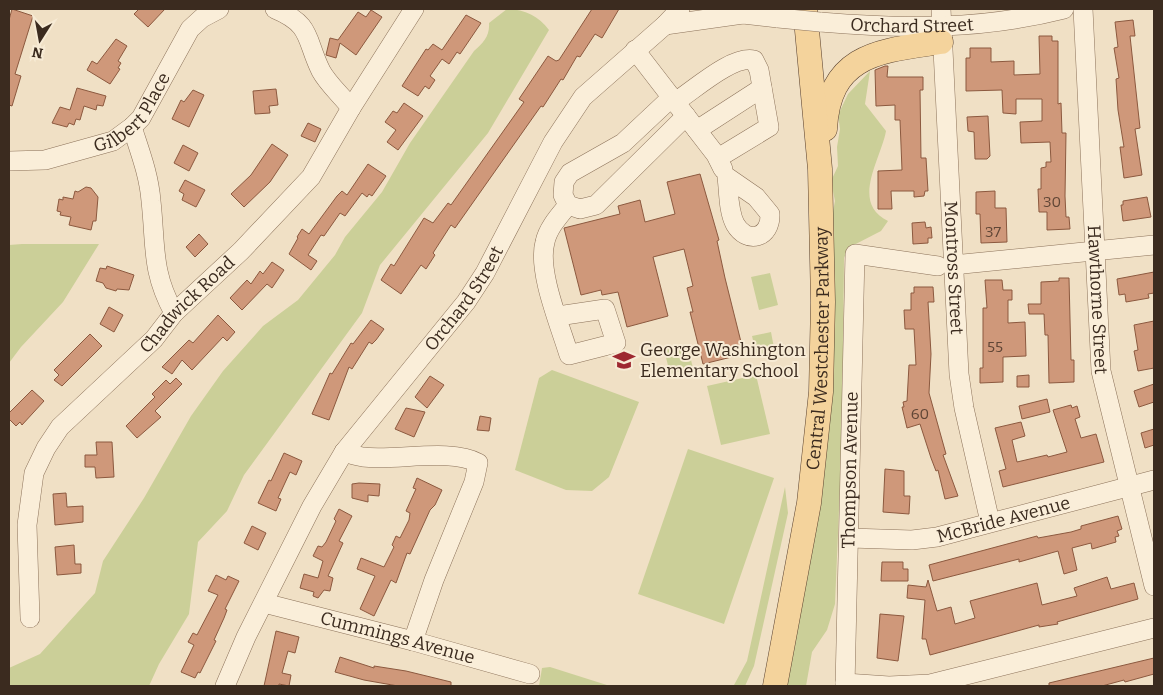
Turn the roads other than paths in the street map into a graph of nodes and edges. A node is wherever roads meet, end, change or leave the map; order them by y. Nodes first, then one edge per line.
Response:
1 (218, 9) edge
2 (275, 9) edge
3 (414, 9) edge
4 (680, 9) edge
5 (1064, 9) edge
6 (1083, 9) edge
7 (736, 11) edge
8 (784, 13) edge
9 (813, 15) edge
10 (665, 25) junction
11 (941, 26) edge
12 (635, 50) junction
13 (762, 88) junction
14 (351, 108) junction
15 (683, 111) junction
16 (132, 127) junction
17 (718, 158) junction
18 (9, 161) edge
19 (727, 177) dead end
20 (568, 205) junction
21 (820, 206) junction
22 (1154, 245) edge
23 (1094, 253) junction
24 (945, 266) junction
25 (174, 313) junction
26 (558, 316) dead end
27 (344, 452) junction
28 (1154, 480) edge
29 (1128, 487) junction
30 (990, 522) junction
31 (850, 538) junction
32 (1154, 586) edge
33 (264, 603) junction
34 (30, 618) dead end
35 (1154, 628) edge
36 (413, 641) junction
37 (530, 674) dead end
38 (845, 685) edge
39 (225, 686) edge
40 (761, 686) edge
41 (775, 686) edge

1 - 16 street, Gilbert Place
2 - 14 street
3 - 14 street, Chadwick Road
4 - 10 street, Orchard Street
5 - 11 street, Orchard Street
6 - 23 street, Hawthorne Street
7 - 8 street, Orchard Street
7 - 10 street, Orchard Street
8 - 9 street, Orchard Street, bridge
8 - 40 main road, Central Westchester Parkway
9 - 11 street, Orchard Street
9 - 21 main road, Central Westchester Parkway
10 - 12 street, Orchard Street
11 - 21 main road
11 - 24 street, Montross Street
12 - 15 street
12 - 27 street, Orchard Street
13 - 15 street
13 - 15 street
13 - 17 street
14 - 25 street, Chadwick Road
15 - 17 street
15 - 20 street
15 - 20 street
16 - 18 street, Gilbert Place
16 - 25 street
17 - 19 street
20 - 26 street
21 - 41 main road, Central Westchester Parkway
22 - 23 street
23 - 24 street
23 - 29 street, Hawthorne Street
24 - 30 street, Montross Street
24 - 31 street, Thompson Avenue
25 - 34 street, Chadwick Road
27 - 33 street, Orchard Street
27 - 36 street
28 - 29 street, McBride Avenue
29 - 30 street, McBride Avenue
29 - 32 street, Hawthorne Street
30 - 31 street, McBride Avenue
31 - 38 street, Thompson Avenue
33 - 36 street, Cummings Avenue
33 - 39 street, Orchard Street
35 - 38 street
36 - 37 street, Cummings Avenue

